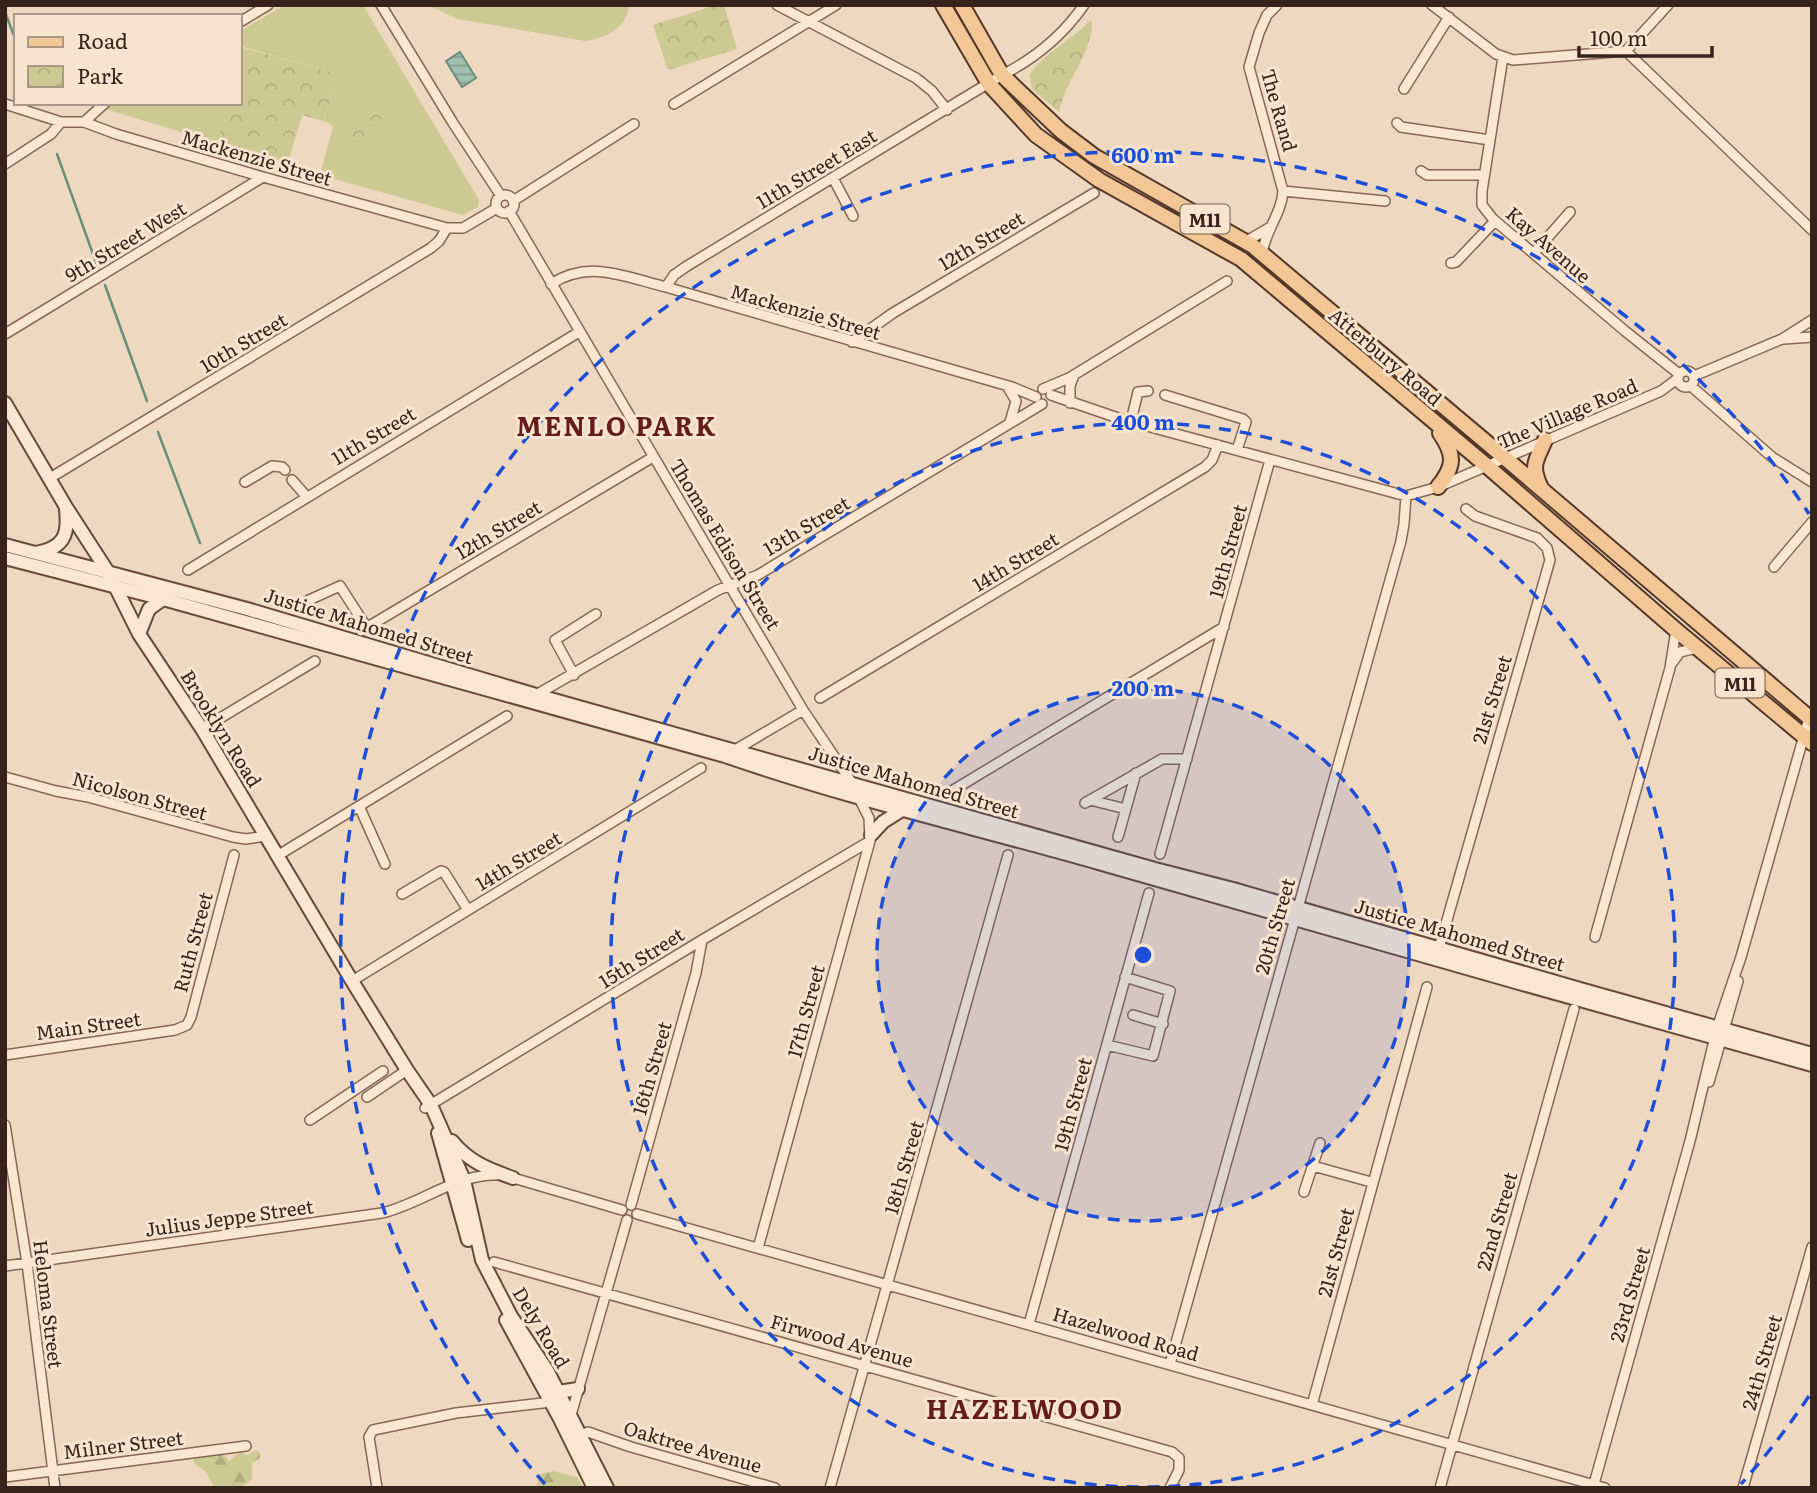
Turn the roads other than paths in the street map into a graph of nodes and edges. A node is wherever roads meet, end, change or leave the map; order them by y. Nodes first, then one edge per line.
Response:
1 (268, 5) edge
2 (381, 5) edge
3 (777, 5) edge
4 (836, 5) edge
5 (943, 5) edge
6 (962, 5) edge
7 (1084, 5) edge
8 (1277, 5) edge
9 (1432, 5) edge
10 (1668, 5) edge
11 (1449, 17) junction
12 (242, 21) edge
13 (808, 22) junction
14 (1626, 51) junction
15 (1503, 57) junction
16 (1002, 75) junction
17 (989, 84) junction
18 (1404, 89) dead end
19 (5, 104) edge
20 (674, 104) dead end
21 (103, 105) edge
22 (947, 110) junction
23 (61, 121) junction
24 (83, 122) junction
25 (1397, 123) dead end
26 (634, 124) dead end
27 (1490, 140) junction
28 (5, 163) edge
29 (1421, 171) dead end
30 (1484, 175) junction
31 (263, 177) junction
32 (833, 178) junction
33 (1283, 191) junction
34 (1094, 193) dead end
35 (501, 196) junction
36 (513, 201) junction
37 (1385, 201) dead end
38 (497, 208) junction
39 (509, 211) junction
40 (1570, 212) dead end
41 (853, 216) dead end
42 (1495, 221) junction
43 (1810, 227) edge
44 (447, 228) junction
45 (1269, 228) junction
46 (1245, 242) junction
47 (1262, 254) junction
48 (1534, 254) junction
49 (1451, 263) dead end
50 (1227, 281) dead end
51 (551, 284) junction
52 (666, 287) junction
53 (1812, 320) edge
54 (579, 332) junction
55 (5, 334) edge
56 (1812, 337) edge
57 (1782, 339) junction
58 (852, 342) junction
59 (1071, 376) junction
60 (1694, 376) junction
61 (1683, 382) junction
62 (1009, 386) junction
63 (1148, 391) dead end
64 (1165, 395) dead end
65 (1043, 396) junction
66 (5, 403) edge
67 (1072, 404) junction
68 (1420, 410) junction
69 (1014, 420) junction
70 (1131, 421) junction
71 (1545, 440) junction
72 (1218, 445) junction
73 (1237, 450) junction
74 (653, 457) junction
75 (1506, 458) junction
76 (1270, 460) junction
77 (1487, 466) junction
78 (285, 470) dead end
79 (50, 478) junction
80 (292, 480) dead end
81 (245, 482) dead end
82 (1812, 482) edge
83 (1438, 487) junction
84 (1542, 489) junction
85 (306, 496) junction
86 (1406, 496) junction
87 (66, 507) junction
88 (1466, 509) dead end
89 (1812, 522) edge
90 (5, 545) edge
91 (36, 553) junction
92 (5, 558) edge
93 (1774, 568) dead end
94 (188, 570) dead end
95 (108, 572) junction
96 (731, 585) junction
97 (116, 588) junction
98 (163, 599) junction
99 (309, 600) dead end
100 (596, 614) dead end
101 (1224, 628) junction
102 (1676, 630) junction
103 (139, 634) junction
104 (1698, 648) junction
105 (315, 661) dead end
106 (1670, 668) junction
107 (574, 675) junction
108 (536, 695) junction
109 (820, 698) dead end
110 (803, 710) junction
111 (507, 716) dead end
112 (1811, 719) edge
113 (202, 729) junction
114 (1807, 740) edge
115 (735, 750) junction
116 (1187, 759) junction
117 (701, 768) dead end
118 (1136, 774) junction
119 (5, 777) edge
120 (853, 784) junction
121 (945, 795) dead end
122 (859, 799) junction
123 (359, 806) junction
124 (1126, 809) junction
125 (902, 810) junction
126 (266, 836) junction
127 (1118, 837) dead end
128 (870, 838) junction
129 (1160, 854) dead end
130 (234, 855) dead end
131 (1009, 855) dead end
132 (277, 856) junction
133 (386, 864) dead end
134 (1149, 893) dead end
135 (402, 894) dead end
136 (468, 910) junction
137 (1296, 913) junction
138 (1595, 937) dead end
139 (702, 940) junction
140 (1439, 948) junction
141 (1125, 977) junction
142 (352, 981) junction
143 (1427, 987) dead end
144 (1574, 1009) dead end
145 (1133, 1015) dead end
146 (1163, 1024) junction
147 (175, 1030) joint
148 (1720, 1034) junction
149 (1107, 1045) junction
150 (1812, 1054) edge
151 (5, 1055) edge
152 (1812, 1065) edge
153 (383, 1071) dead end
154 (408, 1072) junction
155 (366, 1082) junction
156 (428, 1106) junction
157 (310, 1120) dead end
158 (5, 1125) edge
159 (445, 1132) junction
160 (1320, 1143) dead end
161 (1313, 1166) junction
162 (513, 1178) junction
163 (458, 1182) junction
164 (1371, 1182) junction
165 (1304, 1192) dead end
166 (626, 1207) junction
167 (637, 1214) junction
168 (627, 1220) junction
169 (1812, 1247) edge
170 (758, 1248) junction
171 (494, 1262) dead end
172 (27, 1263) junction
173 (5, 1266) edge
174 (888, 1284) junction
175 (606, 1292) junction
176 (1029, 1324) junction
177 (1170, 1364) junction
178 (866, 1365) junction
179 (578, 1389) junction
180 (554, 1397) junction
181 (1312, 1405) junction
182 (570, 1415) junction
183 (581, 1436) junction
184 (602, 1437) junction
185 (1451, 1444) junction
186 (246, 1446) dead end
187 (584, 1455) junction
188 (52, 1470) junction
189 (5, 1477) edge
190 (1594, 1484) junction
191 (55, 1488) edge
192 (377, 1488) edge
193 (594, 1488) edge
194 (607, 1488) edge
195 (775, 1488) edge
196 (830, 1488) edge
197 (1170, 1488) edge
198 (1440, 1488) edge
199 (1605, 1488) edge
200 (1743, 1488) edge

1 - 12 street
2 - 35 street
3 - 13 street
4 - 13 street
5 - 17 main road, Atterbury Road / M11
6 - 16 main road, Atterbury Road / M11
7 - 16 street, 11th Street East
8 - 33 street, The Rand
9 - 11 street
10 - 14 street
11 - 15 street
11 - 18 street
13 - 20 street
13 - 22 street
14 - 15 street
14 - 43 street
15 - 27 street, Kay Avenue
16 - 17 street, 11th Street East
16 - 46 main road, Atterbury Road / M11
17 - 22 street, 11th Street East
17 - 68 main road, Atterbury Road / M11
19 - 23 street, Mackenzie Street
21 - 24 street
22 - 32 street, 11th Street East
23 - 24 street, Mackenzie Street
23 - 28 street
24 - 31 street, Mackenzie Street
25 - 27 street
26 - 36 street
27 - 30 street, Kay Avenue
29 - 30 street
30 - 42 street, Kay Avenue
31 - 44 street, Mackenzie Street
31 - 55 street, 9th Street West
32 - 41 street
32 - 52 street, 11th Street East
33 - 37 street
33 - 45 street
34 - 58 street, 12th Street
35 - 36 street
35 - 38 street
36 - 39 street
38 - 39 street
38 - 44 street
39 - 51 street, Thomas Edison Street
40 - 48 street
42 - 48 street, Kay Avenue
42 - 49 street
44 - 79 street, 10th Street
45 - 46 street
45 - 47 street
46 - 47 main road, Atterbury Road / M11
47 - 75 main road, Atterbury Road / M11
48 - 61 street, Kay Avenue
50 - 59 street, 13th Street
51 - 52 street, Mackenzie Street
51 - 54 street, Thomas Edison Street
52 - 58 street, Mackenzie Street
53 - 57 street
54 - 74 street, Thomas Edison Street
54 - 85 street, 11th Street
56 - 57 street
57 - 60 street
58 - 62 street, Mackenzie Street
59 - 65 street, 13th Street
59 - 67 street
60 - 61 street
60 - 61 street
61 - 71 street, The Village Road
61 - 82 street, Kay Avenue
62 - 65 street, Mackenzie Street
62 - 69 street
63 - 70 street
64 - 73 street
65 - 67 street, Mackenzie Street
65 - 69 street, 13th Street
66 - 79 main road, Brooklyn Road
67 - 70 street, Mackenzie Street
68 - 77 main road, Atterbury Road / M11
68 - 83 main road
69 - 96 street, 13th Street
70 - 72 street, Mackenzie Street
71 - 75 street, The Village Road
71 - 84 main road
72 - 73 street, Mackenzie Street
72 - 109 street, 14th Street
73 - 76 street, Mackenzie Street
74 - 96 street, Thomas Edison Street
74 - 99 street, 12th Street
75 - 77 street, The Village Road
75 - 84 main road, Atterbury Road / M11
76 - 86 street, Mackenzie Street
76 - 101 street, 19th Street
77 - 83 street
77 - 102 main road, Atterbury Road / M11
78 - 81 street
79 - 87 main road, Brooklyn Road
80 - 85 street
83 - 86 street
84 - 112 main road, Atterbury Road / M11
85 - 94 street, 11th Street
86 - 137 street, 20th Street
87 - 91 main road
87 - 95 main road, Brooklyn Road
88 - 140 street, 21st Street
89 - 93 street
90 - 91 main road, Justice Mahomed Street
91 - 95 main road, Justice Mahomed Street
92 - 97 main road, Justice Mahomed Street
95 - 97 main road, Brooklyn Road
95 - 108 main road, Justice Mahomed Street
96 - 107 street, 13th Street
96 - 110 street, Thomas Edison Street
97 - 98 main road, Justice Mahomed Street
97 - 103 main road, Brooklyn Road
98 - 103 main road
98 - 122 main road, Justice Mahomed Street
100 - 107 street
101 - 116 street, 19th Street
101 - 121 street
102 - 104 main road, Atterbury Road / M11
102 - 106 street
103 - 113 main road, Brooklyn Road
104 - 106 street
104 - 114 main road, Atterbury Road / M11
105 - 113 street
106 - 138 street
107 - 108 street, 13th Street
108 - 115 main road, Justice Mahomed Street
110 - 115 street
110 - 120 street, Thomas Edison Street
111 - 123 street
112 - 114 street, 23rd Street
113 - 126 main road, Brooklyn Road
114 - 148 street, 23rd Street
115 - 120 main road, Justice Mahomed Street
116 - 118 street
116 - 129 street, 19th Street
117 - 136 street, 14th Street
118 - 124 street
118 - 124 street
119 - 126 street, Nicolson Street
120 - 122 street
120 - 137 main road, Justice Mahomed Street
122 - 125 main road, Justice Mahomed Street
122 - 128 street
123 - 132 street
123 - 133 street
124 - 127 street
125 - 128 main road
125 - 137 main road, Justice Mahomed Street
126 - 132 main road, Brooklyn Road
128 - 139 street, 15th Street
128 - 170 street, 17th Street
130 - 147 street, Ruth Street
131 - 174 street, 18th Street
132 - 142 main road, Brooklyn Road
134 - 141 street, 19th Street
135 - 136 street
136 - 142 street, 14th Street
137 - 140 main road, Justice Mahomed Street
137 - 148 main road, Justice Mahomed Street
137 - 177 street, 20th Street
139 - 156 street, 15th Street
139 - 166 street, 16th Street
140 - 148 main road, Justice Mahomed Street
141 - 146 street
141 - 149 street, 19th Street
142 - 154 main road, Brooklyn Road
143 - 164 street, 21st Street
144 - 185 street, 22nd Street
145 - 146 street
146 - 149 street
147 - 151 street, Main Street
148 - 150 main road, Justice Mahomed Street
148 - 152 main road, Justice Mahomed Street
148 - 190 street, 23rd Street
149 - 176 street, 19th Street
153 - 155 street
154 - 155 street
154 - 156 main road, Brooklyn Road
155 - 157 street
156 - 159 main road, Brooklyn Road
156 - 163 main road, Brooklyn Road
158 - 172 street, Heloma Street
159 - 162 main road
159 - 163 main road, Brooklyn Road
160 - 161 street
161 - 164 street
161 - 165 street
162 - 163 street
162 - 166 street
163 - 172 street, Julius Jeppe Street
163 - 180 main road, Dely Road
164 - 181 street, 21st Street
166 - 167 street
166 - 168 street
167 - 168 street
167 - 170 street, Hazelwood Road
168 - 175 street
169 - 200 street, 24th Street
170 - 174 street, Hazelwood Road
171 - 175 street, Firwood Avenue
172 - 173 street, Julius Jeppe Street
172 - 188 street, Heloma Street
174 - 176 street, Hazelwood Road
174 - 178 street, 18th Street
175 - 178 street, Firwood Avenue
175 - 179 street
176 - 177 street, Hazelwood Road
177 - 181 street, Hazelwood Road
178 - 196 street, 18th Street
178 - 197 street, Firwood Avenue
179 - 180 main road
179 - 182 street
180 - 182 main road, Dely Road
180 - 187 main road, Dely Road
180 - 192 street
181 - 185 street, Hazelwood Road
182 - 183 main road, Dely Road
182 - 187 main road
183 - 184 street, Oaktree Avenue
183 - 187 main road, Dely Road
184 - 187 street
184 - 195 street, Oaktree Avenue
185 - 190 street, Hazelwood Road
185 - 198 street, 22nd Street
186 - 188 street, Milner Street
187 - 193 main road, Dely Road
187 - 194 main road, Dely Road
188 - 189 street, Milner Street
188 - 191 street, Heloma Street
190 - 199 street, Hazelwood Road

